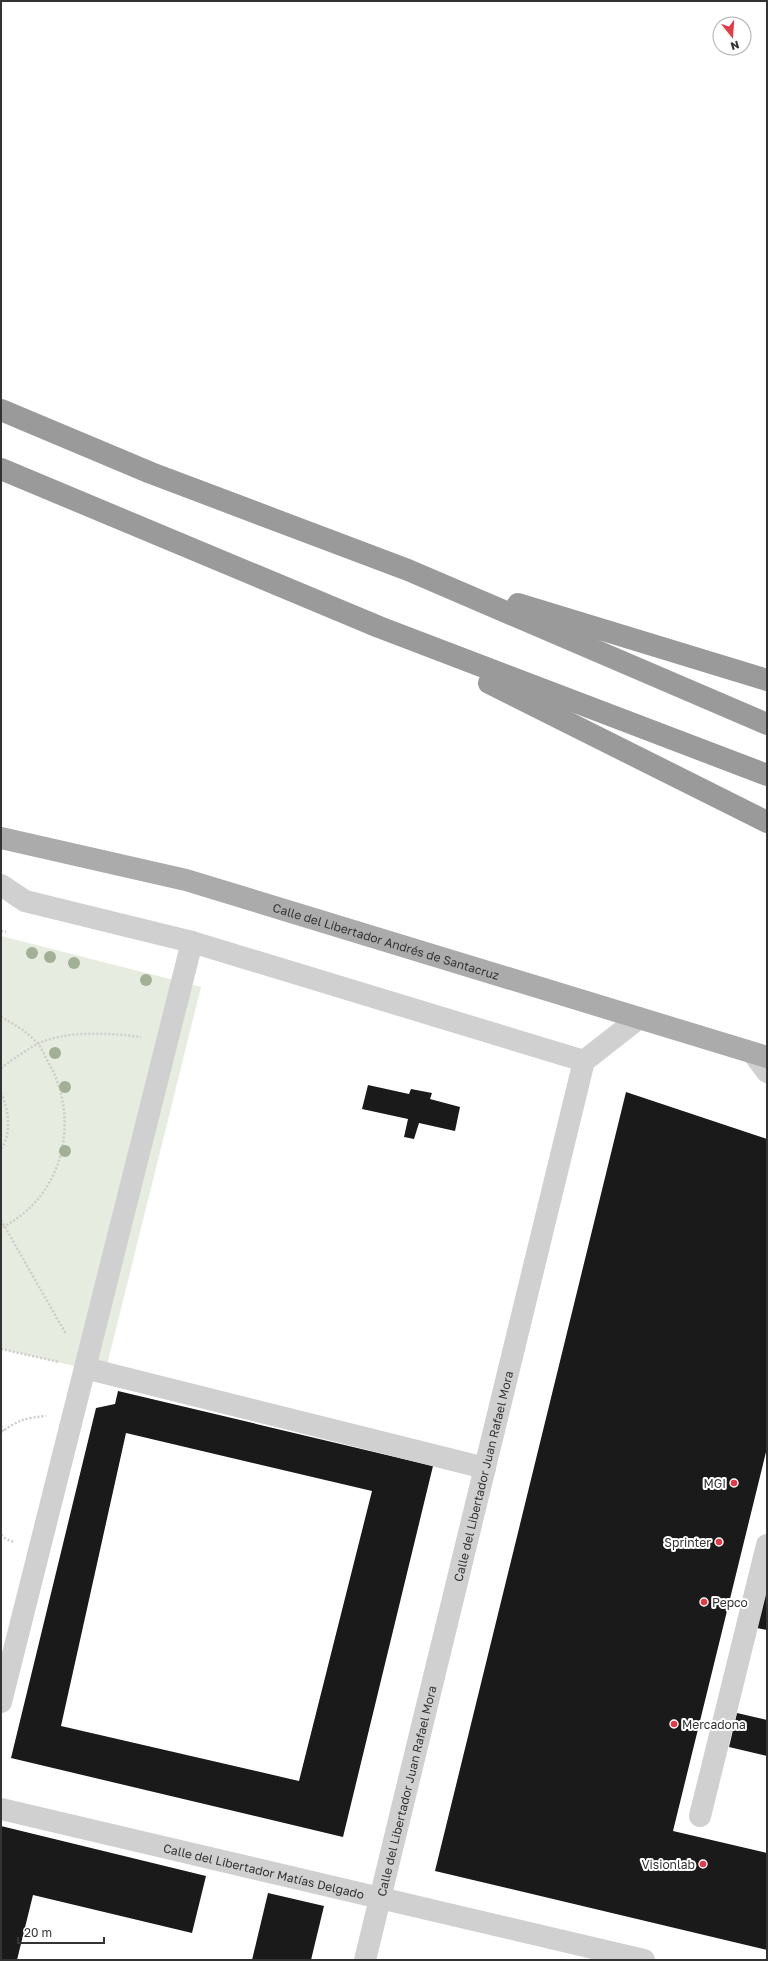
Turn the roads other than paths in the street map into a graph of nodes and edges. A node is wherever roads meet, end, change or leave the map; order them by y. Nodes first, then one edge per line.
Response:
1 (1, 410) edge
2 (1, 469) edge
3 (408, 570) junction
4 (379, 627) junction
5 (767, 680) edge
6 (767, 724) edge
7 (767, 775) edge
8 (767, 822) edge
9 (1, 838) edge
10 (1, 885) edge
11 (192, 942) junction
12 (640, 1018) junction
13 (760, 1055) edge
14 (584, 1061) junction
15 (767, 1072) edge
16 (85, 1368) junction
17 (485, 1468) junction
18 (767, 1545) edge
19 (1, 1702) edge
20 (1, 1809) edge
21 (700, 1816) dead end
22 (380, 1898) junction
23 (365, 1960) edge
24 (644, 1960) edge

1 - 3 highway
2 - 4 highway
3 - 5 highway
3 - 6 highway
4 - 7 highway
4 - 8 highway
9 - 12 main road, Calle del Libertador Andrés de Santacruz
10 - 11 street
11 - 14 street
11 - 16 street
12 - 13 main road, Calle del Libertador Andrés de Santacruz
12 - 14 street
13 - 15 street
14 - 17 street, Calle del Libertador Juan Rafael Mora
16 - 17 street
16 - 19 street
17 - 22 street, Calle del Libertador Juan Rafael Mora
18 - 21 street
20 - 22 street, Calle del Libertador Matías Delgado
22 - 23 street, Calle del Libertador Juan Rafael Mora
22 - 24 street, Calle del Libertador Matías Delgado

